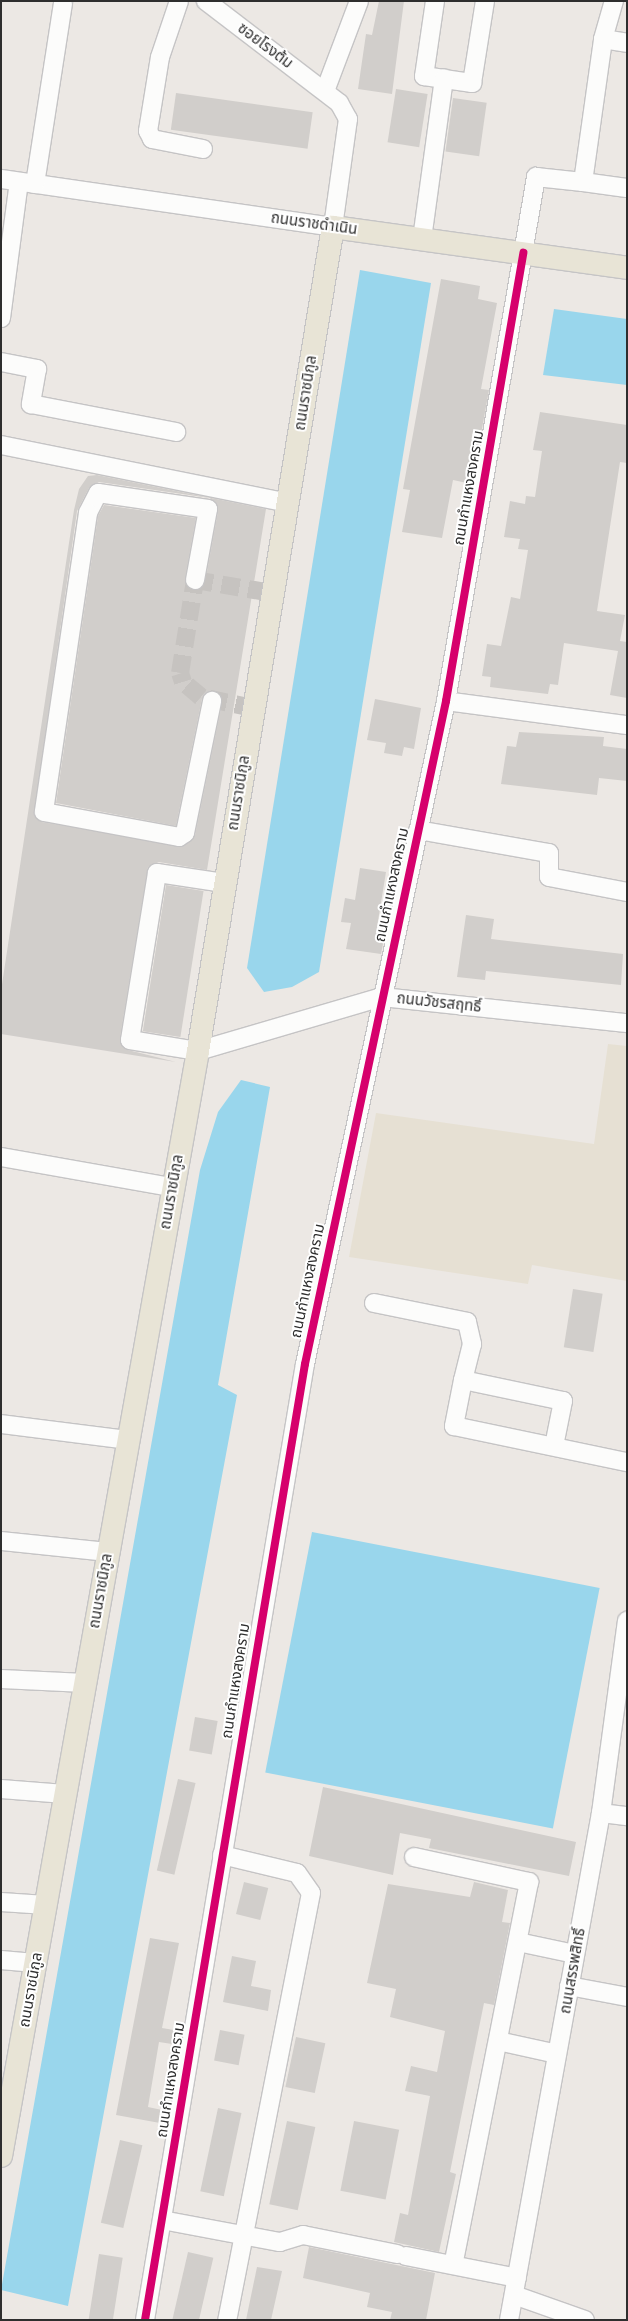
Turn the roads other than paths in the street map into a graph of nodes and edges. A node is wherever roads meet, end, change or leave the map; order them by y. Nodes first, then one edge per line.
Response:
1 (179, 1) edge
2 (206, 1) edge
3 (359, 1) edge
4 (435, 1) edge
5 (485, 1) edge
6 (614, 1) edge
7 (63, 3) dead end
8 (603, 40) junction
9 (627, 43) edge
10 (444, 79) junction
11 (325, 91) junction
12 (203, 149) dead end
13 (18, 182) edge
14 (583, 182) junction
15 (627, 188) edge
16 (333, 227) junction
17 (422, 240) junction
18 (523, 253) junction
19 (627, 268) edge
20 (1, 318) edge
21 (1, 362) edge
22 (176, 432) dead end
23 (1, 445) edge
24 (289, 504) junction
25 (195, 580) dead end
26 (212, 701) dead end
27 (446, 701) junction
28 (627, 724) edge
29 (418, 830) junction
30 (224, 883) junction
31 (627, 892) edge
32 (382, 997) junction
33 (627, 1023) edge
34 (198, 1050) junction
35 (1, 1157) edge
36 (172, 1187) junction
37 (374, 1303) dead end
38 (463, 1380) junction
39 (1, 1424) edge
40 (128, 1440) junction
41 (554, 1446) junction
42 (627, 1462) edge
43 (1, 1540) edge
44 (108, 1552) junction
45 (627, 1621) edge
46 (625, 1646) edge
47 (1, 1678) edge
48 (85, 1683) junction
49 (1, 1789) edge
50 (65, 1794) junction
51 (601, 1813) junction
52 (627, 1816) edge
53 (222, 1855) junction
54 (414, 1857) dead end
55 (1, 1902) edge
56 (46, 1905) junction
57 (518, 1942) junction
58 (576, 1954) junction
59 (1, 1960) edge
60 (35, 1963) junction
61 (570, 1986) junction
62 (627, 1997) edge
63 (498, 2041) junction
64 (557, 2054) junction
65 (2, 2145) edge
66 (162, 2220) junction
67 (243, 2235) junction
68 (453, 2265) junction
69 (515, 2286) junction
70 (145, 2320) edge
71 (227, 2320) edge
72 (509, 2320) edge
73 (586, 2320) edge

1 - 12 street
2 - 11 street, ซอยโรงต้ม
3 - 11 street
4 - 10 street
5 - 10 street
6 - 8 street
7 - 13 street
8 - 9 street
8 - 14 street
10 - 17 street
11 - 16 street, ซอยโรงต้ม
13 - 16 street, ถนนราชดำเนิน
13 - 20 street
14 - 15 street
14 - 18 street, ถนนกำแหงสงคราม
16 - 17 main road, ถนนราชดำเนิน
16 - 24 main road, ถนนราชนิกูล
17 - 18 main road, ถนนราชดำเนิน
18 - 19 main road, ถนนราชดำเนิน
18 - 27 street, ถนนกำแหงสงคราม
21 - 22 street
23 - 24 street
24 - 30 main road, ถนนราชนิกูล
25 - 26 street
27 - 28 street
27 - 29 street, ถนนกำแหงสงคราม
29 - 31 street
29 - 32 street, ถนนกำแหงสงคราม
30 - 34 main road, ถนนราชนิกูล
30 - 34 street
32 - 33 street, ถนนวัชรสฤทธิ์
32 - 34 street, ถนนวัชรสฤทธิ์
32 - 53 street, ถนนกำแหงสงคราม
34 - 36 main road, ถนนราชนิกูล
35 - 36 street
36 - 40 main road, ถนนราชนิกูล
37 - 38 street
38 - 41 street
38 - 41 street
39 - 40 street
40 - 44 main road, ถนนราชนิกูล
41 - 42 street
43 - 44 street
44 - 48 main road, ถนนราชนิกูล
45 - 46 street, ถนนสรรพสิทธิ์
46 - 51 street, ถนนสรรพสิทธิ์
47 - 48 street
48 - 50 main road, ถนนราชนิกูล
49 - 50 street
50 - 56 main road, ถนนราชนิกูล
51 - 52 street
51 - 58 street, ถนนสรรพสิทธิ์
53 - 66 street, ถนนกำแหงสงคราม
53 - 67 street
54 - 57 street
55 - 56 street
56 - 60 main road, ถนนราชนิกูล
57 - 58 street
57 - 63 street
58 - 61 street, ถนนสรรพสิทธิ์
59 - 60 street
60 - 65 main road, ถนนราชนิกูล
61 - 62 street
61 - 64 street, ถนนสรรพสิทธิ์
63 - 64 street
63 - 68 street
64 - 69 street, ถนนสรรพสิทธิ์
66 - 67 street
66 - 70 street, ถนนกำแหงสงคราม
67 - 68 street
67 - 71 street
68 - 69 street
69 - 72 street, ถนนสรรพสิทธิ์
69 - 73 street

